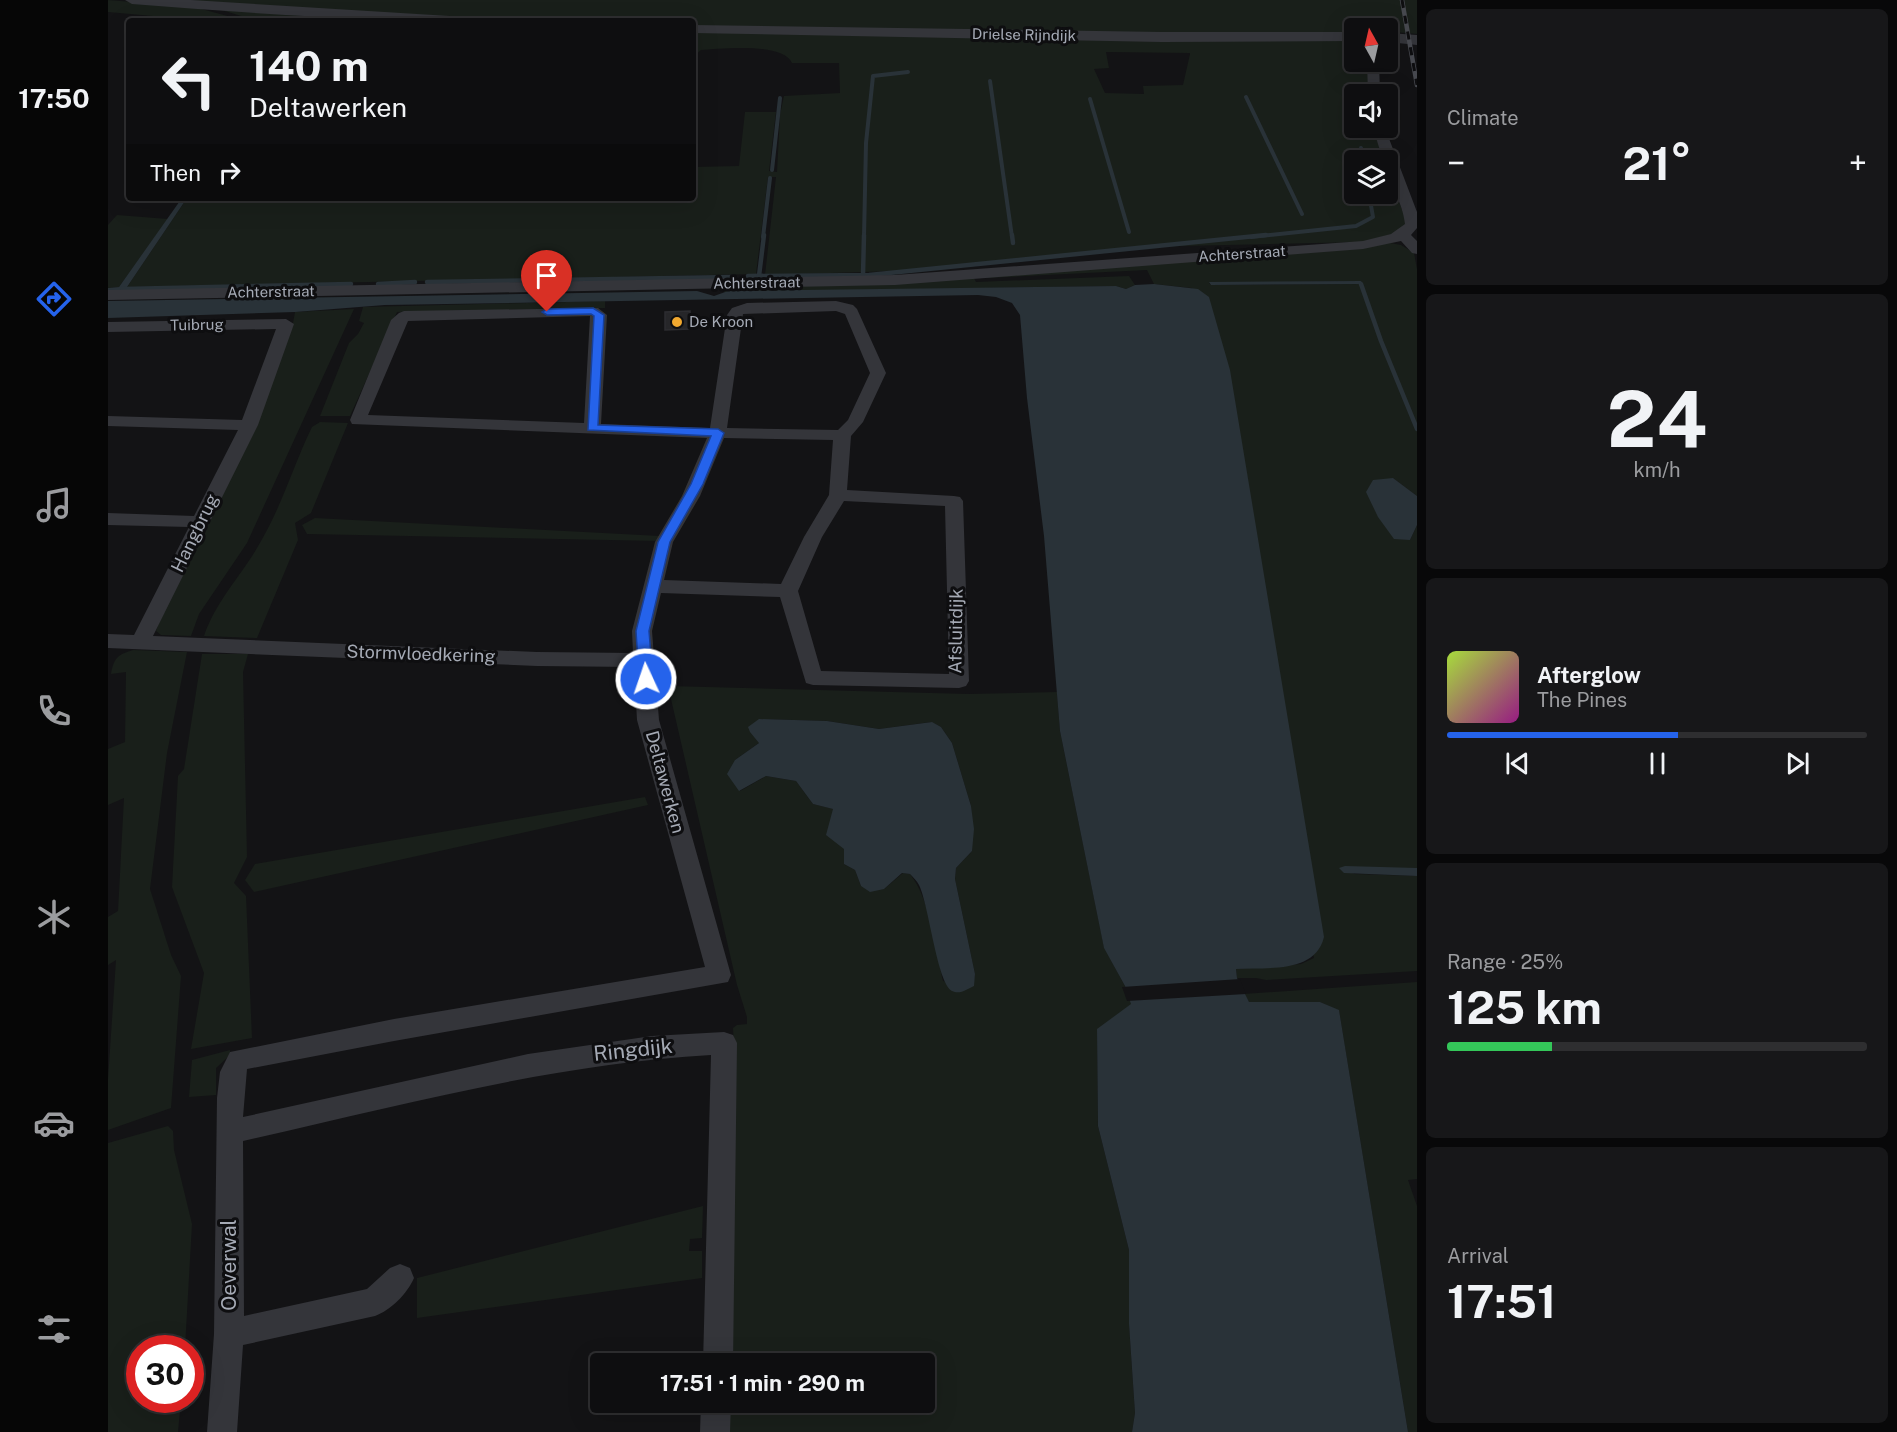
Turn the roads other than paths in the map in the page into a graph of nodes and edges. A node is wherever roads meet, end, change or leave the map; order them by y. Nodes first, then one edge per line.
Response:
1 (132, 0) edge
2 (408, 18) edge
3 (696, 29) edge
4 (1344, 37) edge
5 (1398, 39) edge
6 (1417, 40) edge
7 (1382, 138) edge
8 (1404, 235) junction
9 (1417, 250) edge
10 (108, 295) edge
11 (286, 324) joint
12 (108, 327) edge
13 (108, 421) edge
14 (249, 425) junction
15 (592, 428) junction
16 (718, 433) junction
17 (842, 435) junction
18 (838, 495) junction
19 (108, 519) edge
20 (200, 522) junction
21 (652, 586) junction
22 (788, 591) junction
23 (141, 641) junction
24 (110, 645) edge
25 (645, 660) junction
26 (231, 1098) joint
27 (230, 1132) junction
28 (400, 1278) dead end
29 (229, 1334) junction
30 (718, 1353) edge
31 (716, 1413) edge
32 (222, 1432) edge
33 (715, 1432) edge

1 - 2 street
3 - 4 street, Drielse Rijndijk
5 - 6 street
7 - 8 street
8 - 9 street
8 - 10 street, Achterstraat
11 - 12 street, Tuibrug
11 - 14 street, Hangbrug
13 - 14 street
14 - 20 street, Hangbrug
15 - 15 street
15 - 16 street
16 - 17 street
16 - 17 street, Deltawerken
16 - 21 street, Deltawerken
17 - 18 street
18 - 22 street
18 - 22 street, Afsluitdijk
19 - 20 street
20 - 23 street, Hangbrug
21 - 22 street
21 - 25 street, Deltawerken
23 - 24 street, Stormvloedkering
23 - 25 street, Stormvloedkering
25 - 26 street, Deltawerken
26 - 27 street, Oeverwal
27 - 29 street, Oeverwal
27 - 30 street, Ringdijk
28 - 29 street
29 - 32 street, Oeverwal
31 - 33 street

